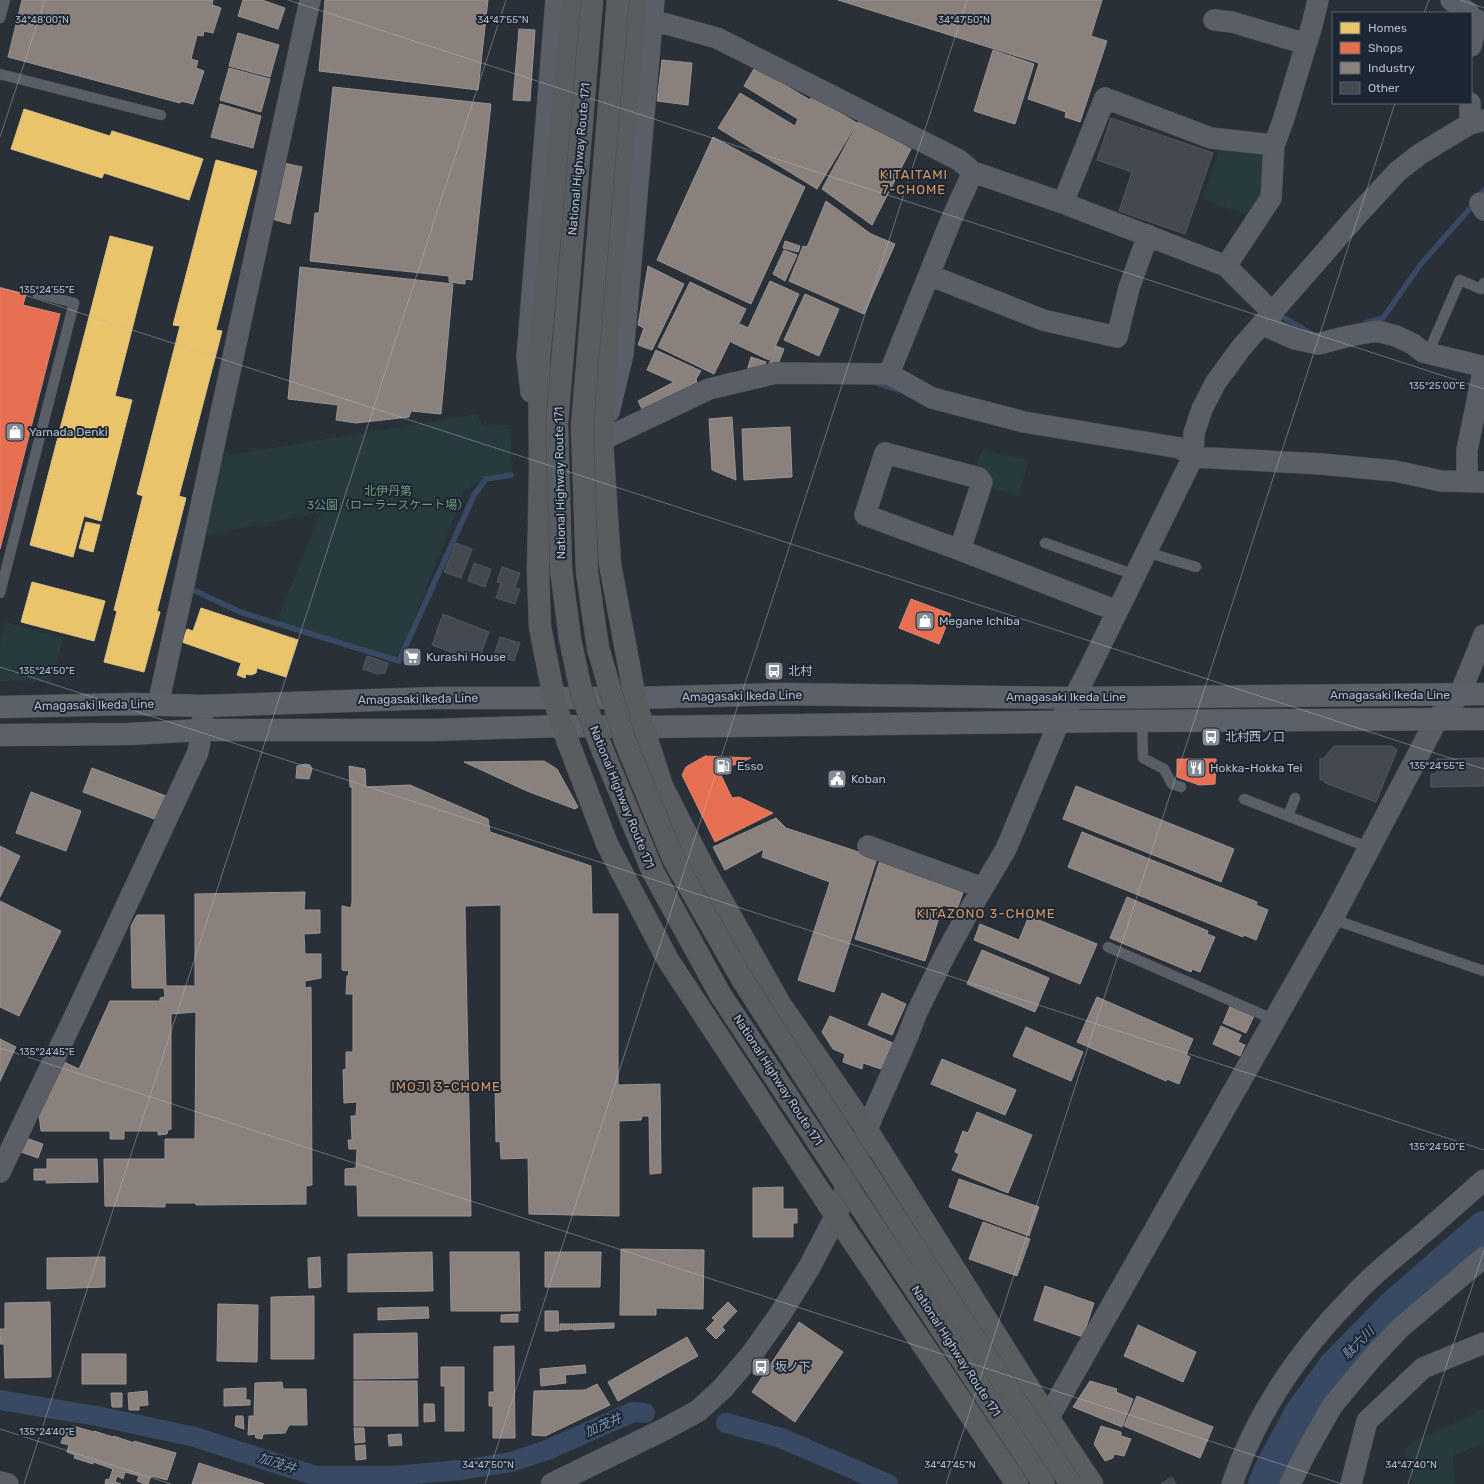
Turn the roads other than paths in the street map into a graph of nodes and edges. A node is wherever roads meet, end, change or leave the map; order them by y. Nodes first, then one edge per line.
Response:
1 (5, 0) edge
2 (310, 0) edge
3 (556, 0) edge
4 (573, 0) edge
5 (592, 0) edge
6 (618, 0) edge
7 (636, 0) edge
8 (1318, 0) edge
9 (653, 10) edge
10 (0, 18) edge
11 (1214, 20) dead end
12 (1306, 44) junction
13 (0, 74) edge
14 (1470, 104) edge
15 (161, 115) dead end
16 (1477, 122) edge
17 (1274, 146) junction
18 (973, 172) junction
19 (1063, 203) junction
20 (1148, 235) junction
21 (1226, 266) junction
22 (929, 275) junction
23 (1484, 283) edge
24 (37, 293) dead end
25 (1269, 318) junction
26 (1423, 352) junction
27 (1483, 372) edge
28 (889, 374) junction
29 (602, 440) junction
30 (1193, 457) junction
31 (540, 470) junction
32 (1476, 482) edge
33 (1045, 543) dead end
34 (960, 550) junction
35 (1146, 552) junction
36 (1196, 566) dead end
37 (1135, 575) junction
38 (0, 593) edge
39 (1117, 611) junction
40 (1484, 635) edge
41 (1460, 694) junction
42 (1484, 694) edge
43 (554, 698) junction
44 (635, 698) junction
45 (1074, 698) junction
46 (158, 705) junction
47 (203, 706) junction
48 (0, 707) edge
49 (1437, 719) junction
50 (1484, 719) edge
51 (1142, 720) junction
52 (1059, 722) junction
53 (562, 726) junction
54 (643, 727) junction
55 (202, 730) junction
56 (0, 735) edge
57 (1181, 787) dead end
58 (1295, 798) dead end
59 (1244, 799) dead end
60 (1288, 816) junction
61 (881, 847) dead end
62 (1370, 848) junction
63 (983, 888) junction
64 (1332, 918) junction
65 (1108, 947) dead end
66 (1484, 971) edge
67 (1275, 1020) junction
68 (867, 1130) junction
69 (0, 1172) edge
70 (1484, 1180) edge
71 (836, 1216) junction
72 (1484, 1258) edge
73 (1484, 1343) edge
74 (1048, 1418) junction
75 (0, 1482) edge
76 (8, 1484) edge
77 (552, 1484) edge
78 (1017, 1484) edge
79 (1044, 1484) edge
80 (1071, 1484) edge
81 (1092, 1484) edge
82 (1232, 1484) edge
83 (1290, 1484) edge
84 (1351, 1484) edge

1 - 10 lane
2 - 46 street
3 - 31 street
4 - 31 highway
5 - 79 highway, National Highway Route 171, bridge
6 - 80 highway, National Highway Route 171, bridge
7 - 29 highway
8 - 12 street
9 - 18 street
9 - 29 street
11 - 12 street
12 - 17 street
13 - 15 lane
14 - 16 street
16 - 25 street
17 - 19 street
17 - 21 street
18 - 19 street
18 - 22 street
19 - 20 street
20 - 21 street
20 - 22 street
21 - 25 street
22 - 28 street
23 - 26 lane
24 - 38 lane
25 - 26 street
25 - 30 street
26 - 27 street
27 - 32 street
28 - 29 street
28 - 30 street
29 - 44 highway
30 - 32 street
30 - 35 street
31 - 43 highway
33 - 37 lane
34 - 34 street
34 - 39 street
35 - 36 lane
35 - 37 street
37 - 39 street
39 - 45 street
40 - 41 street
41 - 42 main road, Amagasaki Ikeda Line
41 - 45 main road, Amagasaki Ikeda Line
41 - 49 street
43 - 44 main road, Amagasaki Ikeda Line
43 - 47 main road, Amagasaki Ikeda Line
43 - 53 highway
44 - 45 main road, Amagasaki Ikeda Line
44 - 54 highway
45 - 52 street
46 - 47 main road, Amagasaki Ikeda Line
46 - 48 main road, Amagasaki Ikeda Line
47 - 55 street
49 - 50 main road, Amagasaki Ikeda Line
49 - 51 main road, Amagasaki Ikeda Line
49 - 62 street
51 - 52 main road, Amagasaki Ikeda Line
51 - 57 lane
52 - 54 main road, Amagasaki Ikeda Line
52 - 63 street
53 - 54 main road, Amagasaki Ikeda Line
53 - 55 main road, Amagasaki Ikeda Line
53 - 71 highway
54 - 68 highway
55 - 56 main road, Amagasaki Ikeda Line
55 - 69 street
58 - 60 lane
59 - 60 lane
60 - 62 lane
61 - 63 street
62 - 64 street
63 - 68 street
64 - 66 lane
64 - 67 street
65 - 67 lane
67 - 74 street
68 - 71 street
68 - 74 highway
70 - 82 street
71 - 77 street
71 - 78 highway
72 - 83 street
73 - 84 street
74 - 81 highway
75 - 76 street

